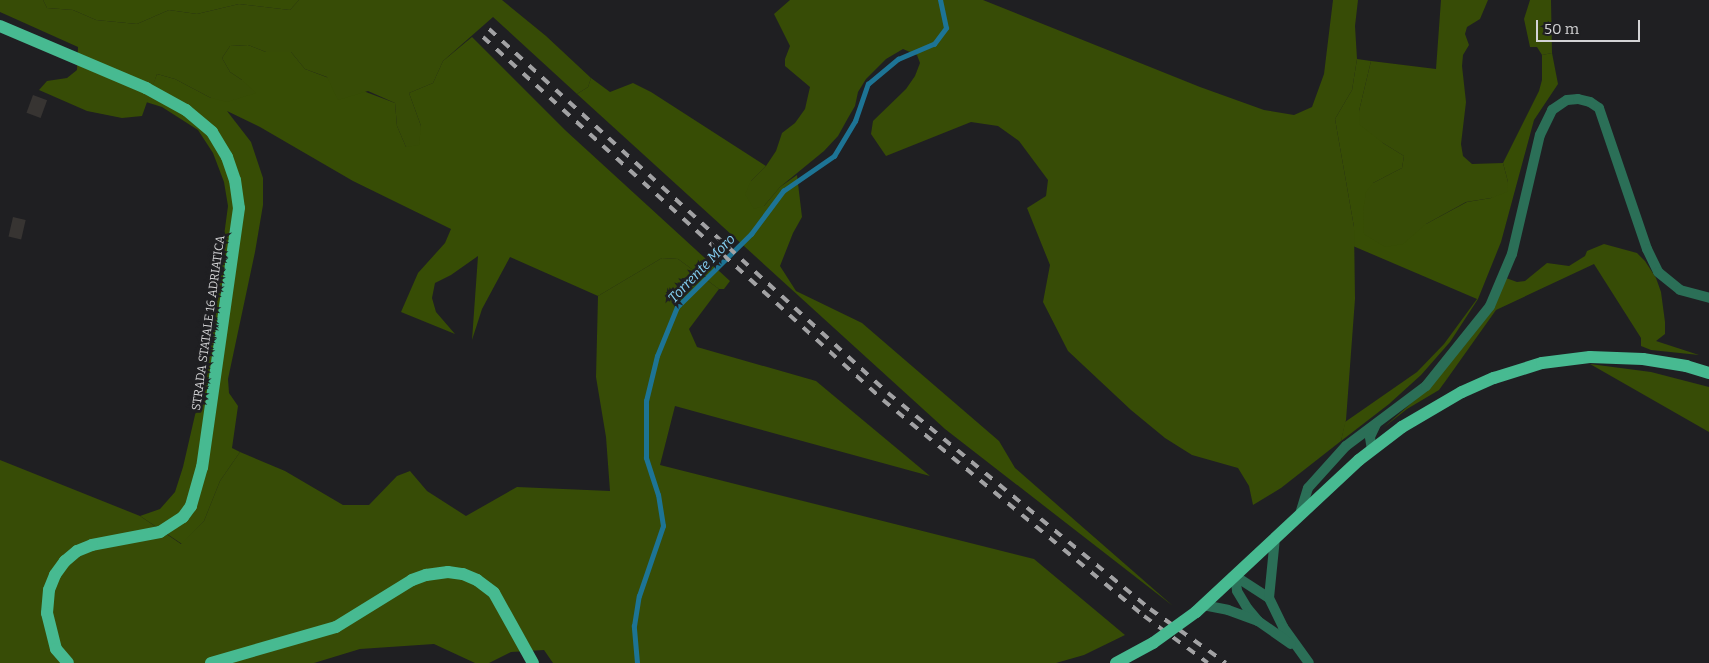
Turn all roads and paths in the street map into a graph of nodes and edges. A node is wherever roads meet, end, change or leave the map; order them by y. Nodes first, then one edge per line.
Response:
1 (0, 26) edge
2 (1709, 298) edge
3 (1709, 373) edge
4 (1378, 421) junction
5 (1372, 450) junction
6 (1300, 514) junction
7 (1275, 538) junction
8 (1235, 576) junction
9 (1269, 598) junction
10 (1199, 609) junction
11 (1258, 621) junction
12 (1296, 647) junction
13 (68, 663) edge
14 (211, 663) edge
15 (533, 663) edge
16 (1116, 663) edge
17 (1309, 663) edge

1 - 13 main road, STRADA STATALE 16 ADRIATICA
2 - 4 street
3 - 5 main road
4 - 5 street
4 - 6 street
5 - 6 main road
6 - 7 main road
7 - 8 main road
7 - 9 street
8 - 9 street
8 - 10 main road
8 - 11 street
9 - 12 street
10 - 11 street
10 - 16 main road, bridge
11 - 12 street
12 - 17 street
14 - 15 main road

